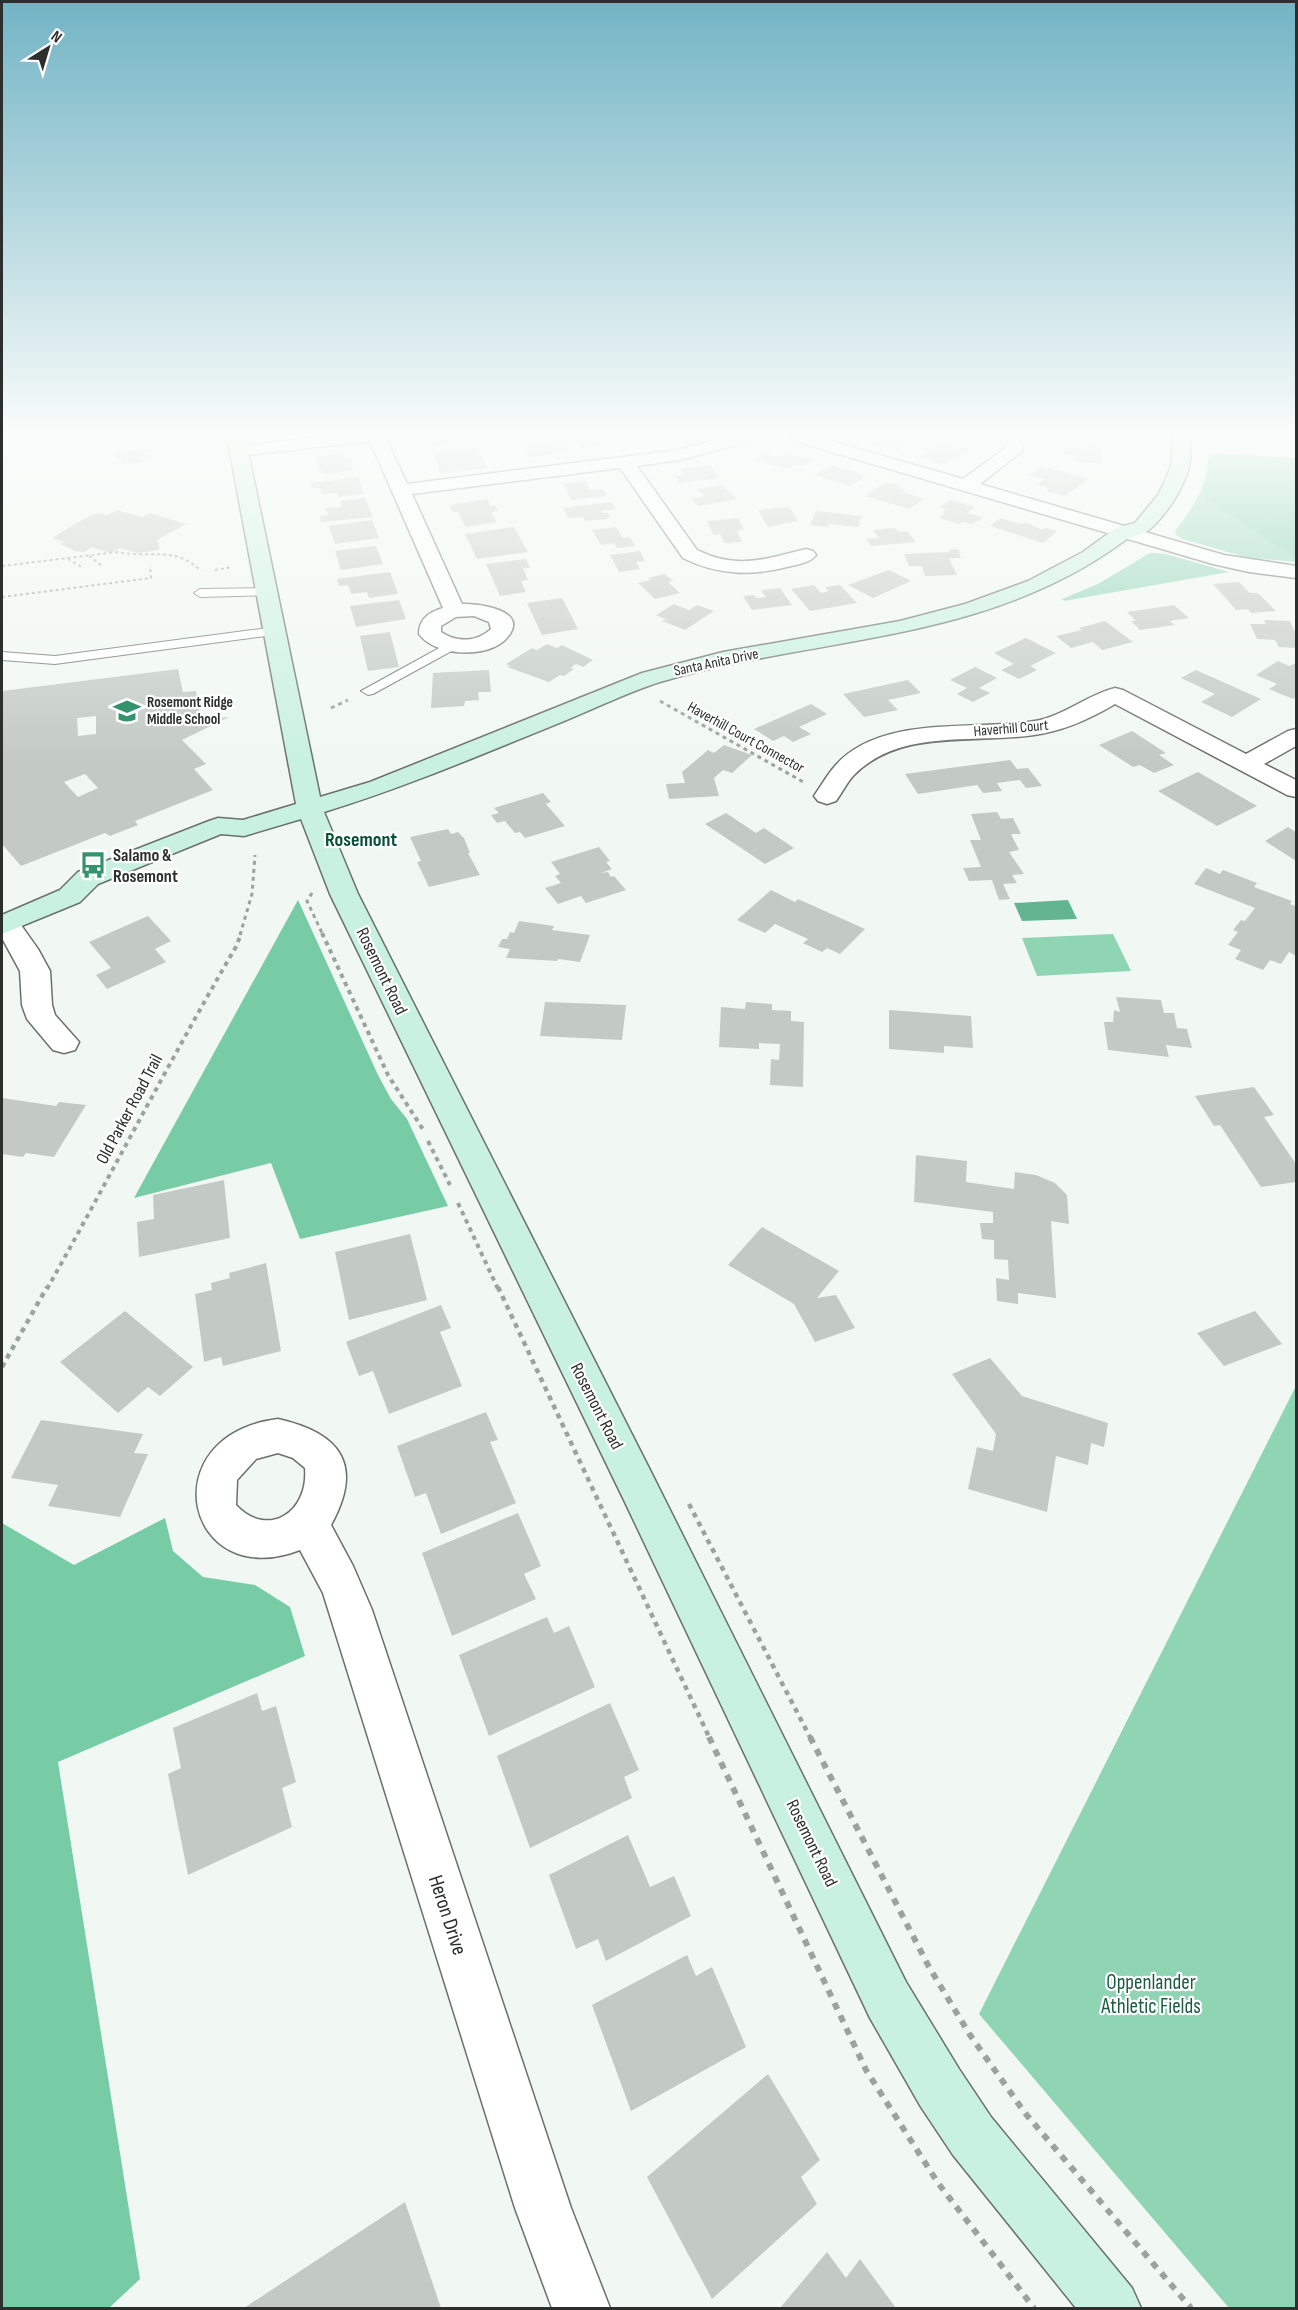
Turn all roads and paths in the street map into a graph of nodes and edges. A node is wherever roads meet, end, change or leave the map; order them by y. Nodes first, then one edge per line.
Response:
1 (258, 545) edge
2 (425, 545) edge
3 (684, 545) edge
4 (1102, 545) edge
5 (1182, 545) edge
6 (806, 555) dead end
7 (88, 556) junction
8 (68, 559) junction
9 (2, 567) edge
10 (100, 567) dead end
11 (150, 567) dead end
12 (232, 567) dead end
13 (80, 570) dead end
14 (213, 570) dead end
15 (203, 572) dead end
16 (1296, 572) edge
17 (268, 592) junction
18 (200, 593) dead end
19 (2, 597) edge
20 (455, 611) junction
21 (276, 631) junction
22 (452, 645) junction
23 (2, 656) edge
24 (368, 691) dead end
25 (654, 698) dead end
26 (1296, 736) edge
27 (1246, 764) junction
28 (1296, 790) edge
29 (827, 796) joint
30 (310, 808) junction
31 (255, 855) dead end
32 (307, 901) dead end
33 (4, 924) edge
34 (64, 1042) dead end
35 (2, 1367) edge
36 (686, 1499) dead end
37 (308, 1524) dead end
38 (581, 2308) edge
39 (1034, 2308) edge
40 (1112, 2308) edge
41 (1191, 2308) edge

1 - 17 main road, Rosemont Road
2 - 20 street
3 - 6 street
4 - 30 main road, Santa Anita Drive
5 - 16 street
7 - 8 path
7 - 10 path
7 - 15 path
8 - 9 path
8 - 13 path
11 - 19 path
12 - 14 path
17 - 18 lane
17 - 21 main road, Rosemont Road
20 - 22 street
20 - 22 street
21 - 23 lane
21 - 30 main road, Rosemont Road
22 - 24 lane
25 - 29 path, Haverhill Court Connector
26 - 27 street
27 - 28 street, Haverhill Court
27 - 29 street, Haverhill Court
30 - 33 main road, Santa Anita Drive
30 - 40 main road, Rosemont Road
31 - 35 path, Old Parker Road Trail
32 - 39 path
33 - 34 street
36 - 41 path
37 - 38 street, Heron Drive

